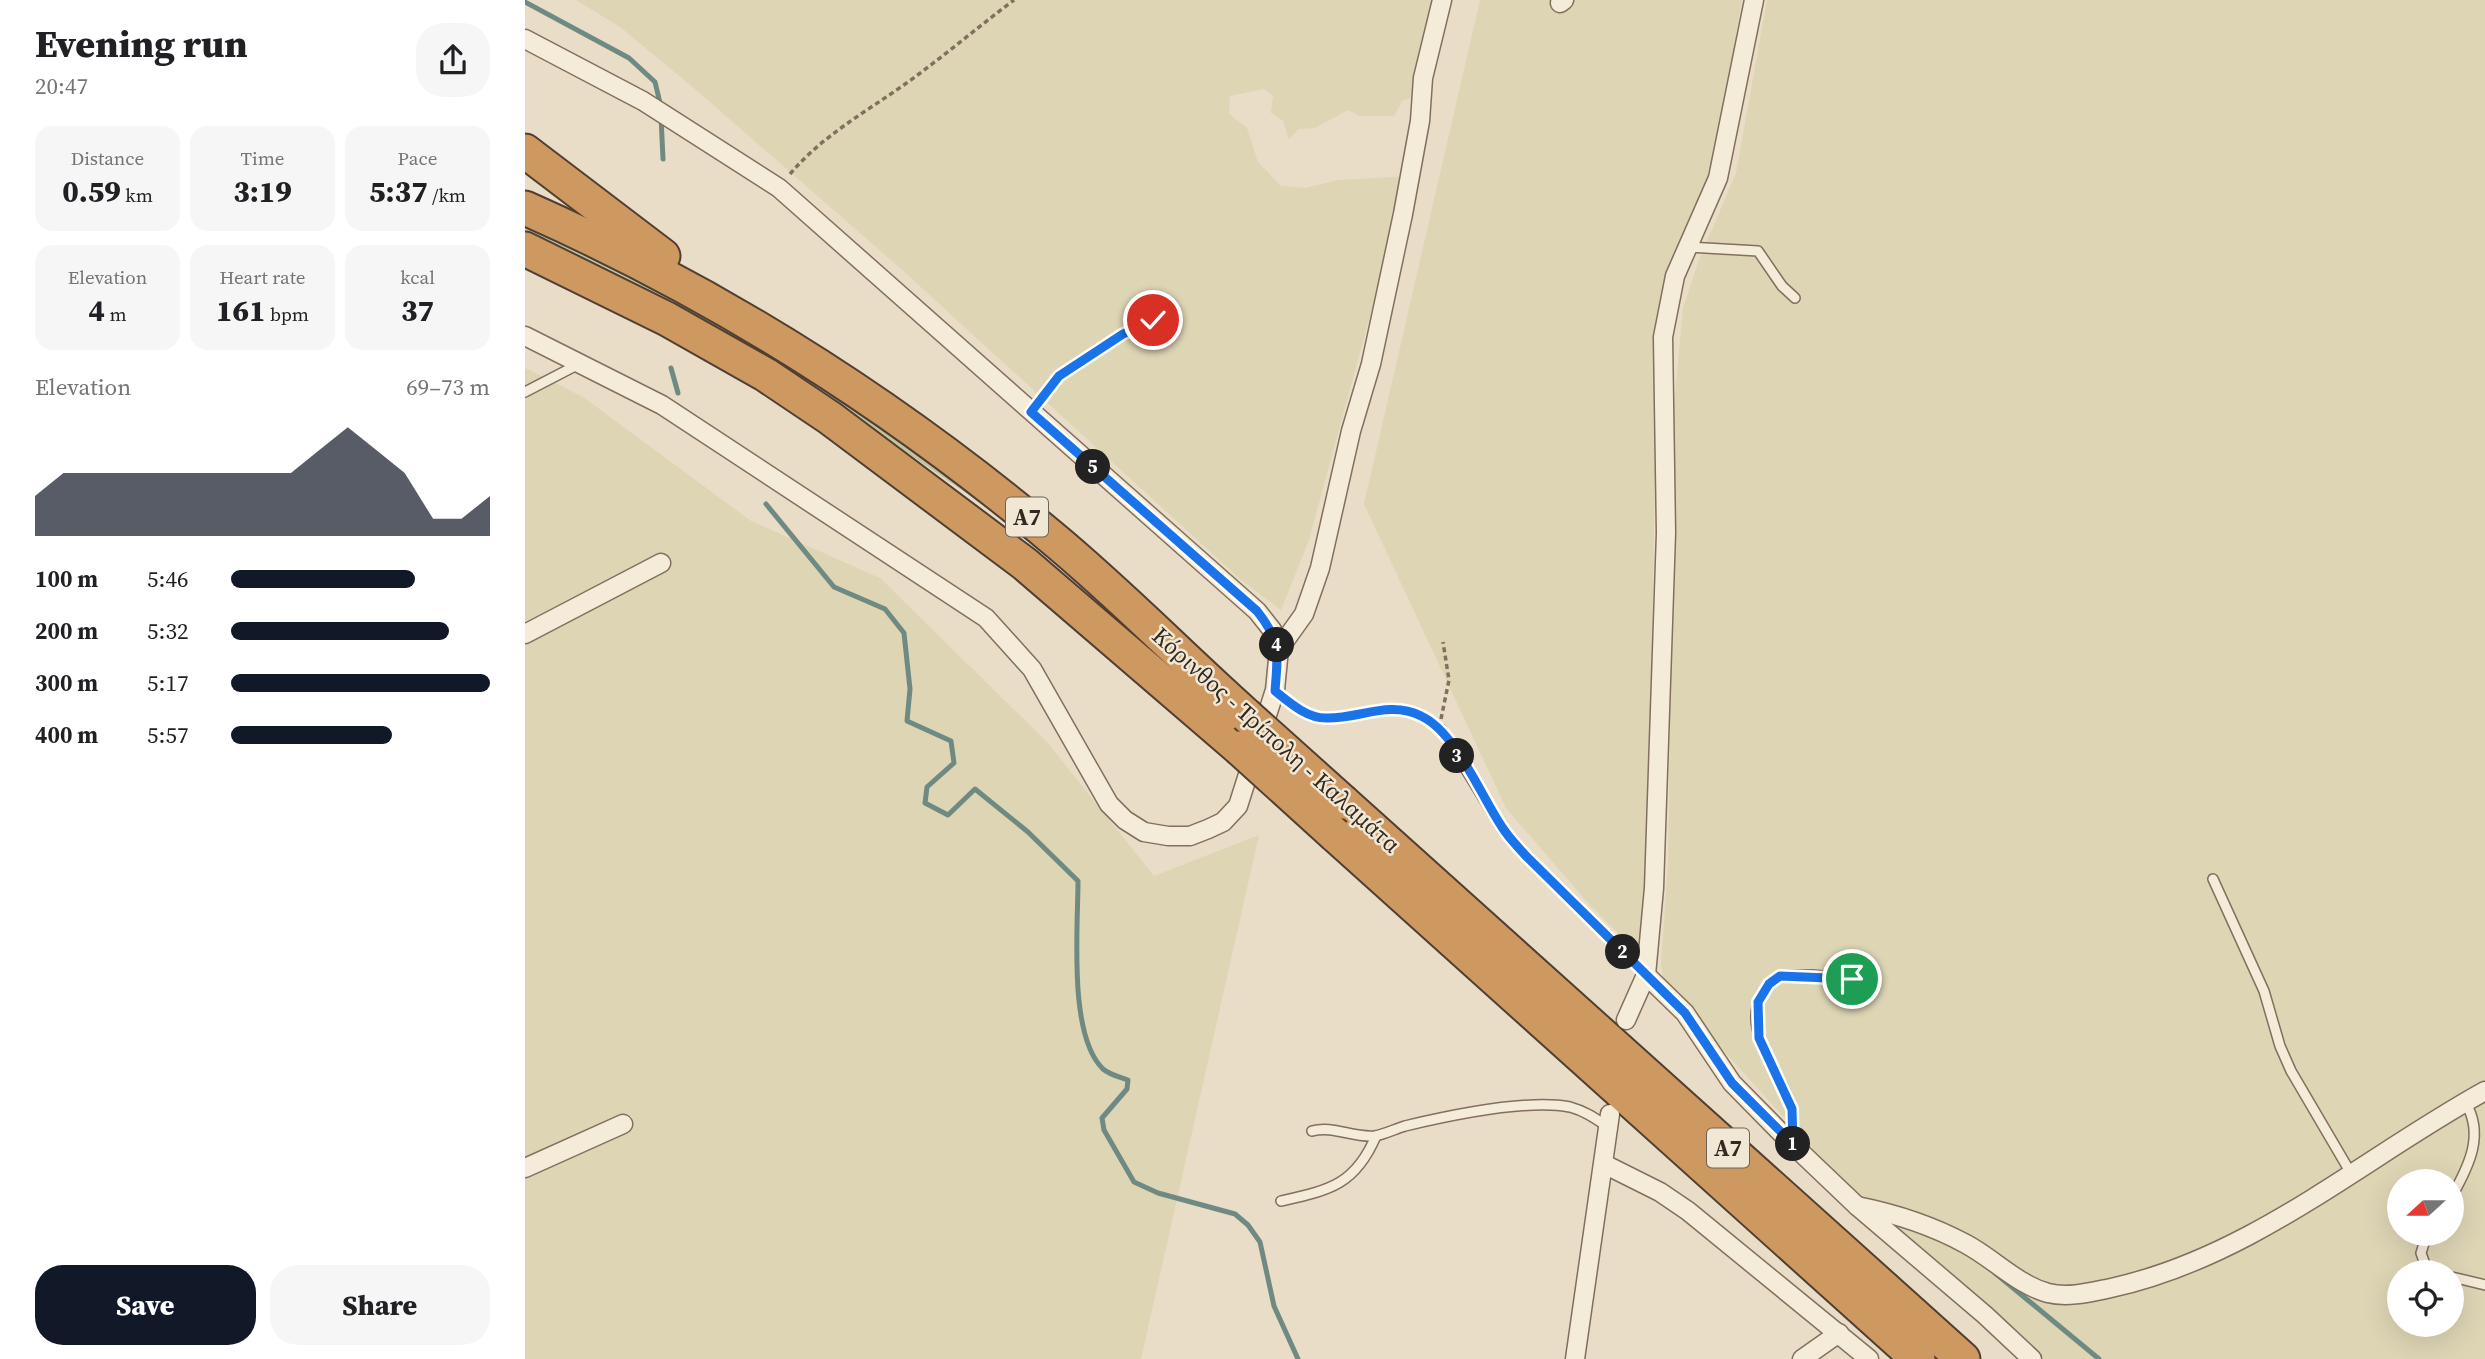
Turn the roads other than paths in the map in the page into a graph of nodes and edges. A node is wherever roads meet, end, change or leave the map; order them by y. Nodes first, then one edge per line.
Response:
1 (1442, 0) edge
2 (1754, 0) edge
3 (525, 39) edge
4 (525, 151) edge
5 (525, 208) edge
6 (1688, 247) junction
7 (525, 249) edge
8 (525, 270) edge
9 (1795, 298) dead end
10 (667, 319) junction
11 (1153, 320) dead end
12 (525, 337) edge
13 (788, 344) junction
14 (579, 364) junction
15 (525, 392) edge
16 (1031, 412) junction
17 (661, 564) dead end
18 (525, 634) edge
19 (1279, 649) junction
20 (1441, 729) road end
21 (2213, 879) dead end
22 (1646, 975) junction
23 (1870, 981) dead end
24 (1626, 1020) dead end
25 (2485, 1091) edge
26 (2465, 1102) junction
27 (1609, 1121) joint
28 (622, 1124) dead end
29 (1311, 1131) dead end
30 (1376, 1136) junction
31 (1793, 1144) junction
32 (1604, 1164) junction
33 (525, 1168) edge
34 (2464, 1173) edge
35 (2352, 1175) junction
36 (1281, 1201) dead end
37 (1857, 1206) junction
38 (2464, 1280) edge
39 (2485, 1285) edge
40 (1839, 1333) junction
41 (1575, 1359) edge
42 (1802, 1359) edge
43 (1869, 1359) edge
44 (1918, 1359) edge
45 (1963, 1359) edge
46 (2032, 1359) edge

1 - 19 street
2 - 6 street
3 - 16 street
4 - 13 highway
5 - 13 highway, Κόρινθος - Τρίπολη - Καλαμάτα / Α7
6 - 9 lane
6 - 22 street
7 - 10 highway, Κόρινθος - Τρίπολη - Καλαμάτα / Α7
8 - 10 highway
10 - 44 highway, Κόρινθος - Τρίπολη - Καλαμάτα / Α7, bridge
11 - 16 lane
12 - 14 street
13 - 45 highway, Κόρινθος - Τρίπολη - Καλαμάτα / Α7, bridge
14 - 15 lane
14 - 19 street
16 - 19 street
17 - 18 street
20 - 22 lane
21 - 35 lane
22 - 24 street
22 - 31 street
23 - 31 lane
25 - 26 street
26 - 34 lane
26 - 35 street
27 - 30 lane
27 - 32 street
28 - 33 street
29 - 30 lane
30 - 36 lane
31 - 37 street
32 - 40 street
32 - 41 street
35 - 37 street
37 - 46 street
38 - 39 lane
40 - 42 street
40 - 43 street

